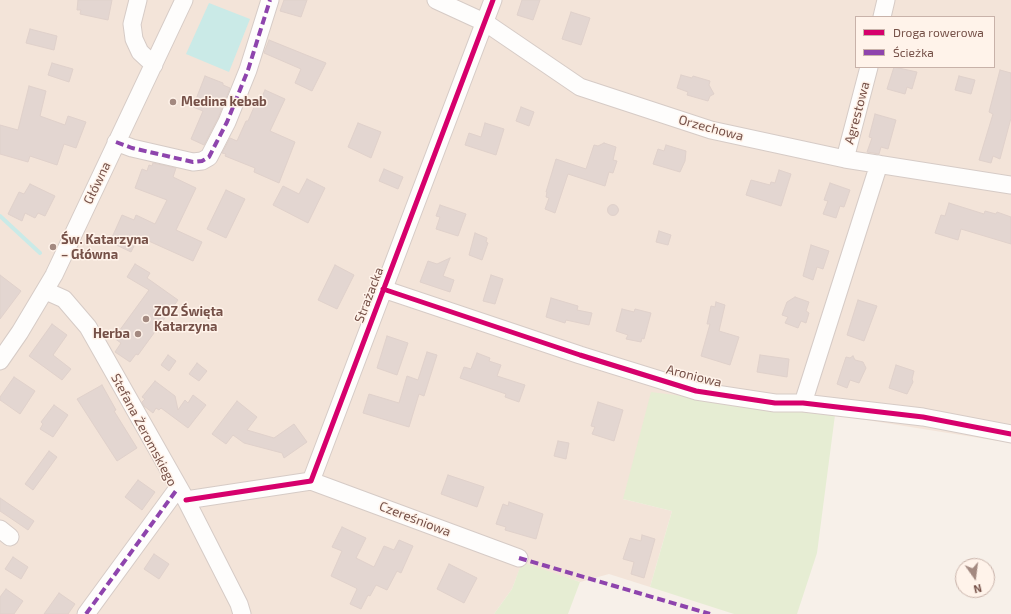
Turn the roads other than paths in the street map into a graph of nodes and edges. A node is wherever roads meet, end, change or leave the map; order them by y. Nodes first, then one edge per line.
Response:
1 (138, 0) edge
2 (184, 0) edge
3 (270, 0) edge
4 (436, 0) edge
5 (493, 0) edge
6 (886, 0) edge
7 (882, 16) edge
8 (486, 23) junction
9 (154, 65) junction
10 (869, 68) edge
11 (116, 142) junction
12 (845, 159) junction
13 (879, 164) junction
14 (1011, 185) edge
15 (383, 289) junction
16 (46, 291) junction
17 (0, 361) edge
18 (802, 403) junction
19 (1011, 434) edge
20 (311, 480) junction
21 (182, 494) junction
22 (519, 558) dead end
23 (86, 614) edge
24 (242, 614) edge

1 - 9 street
2 - 9 street, Główna
3 - 11 street
4 - 8 street, Orzechowa
5 - 8 street, Strażacka
6 - 7 street
8 - 12 street, Orzechowa
8 - 15 street, Strażacka
9 - 11 street, Główna
10 - 12 street, Agrestowa
11 - 16 street, Główna
12 - 13 street, Orzechowa
13 - 14 street, Orzechowa
13 - 18 street
15 - 18 street, Aroniowa
15 - 20 street, Strażacka
16 - 17 street, Główna
16 - 21 street, Stefana Żeromskiego
18 - 19 street, Aroniowa
20 - 21 street
20 - 22 street, Czereśniowa
21 - 23 street, Stefana Żeromskiego
21 - 24 street

